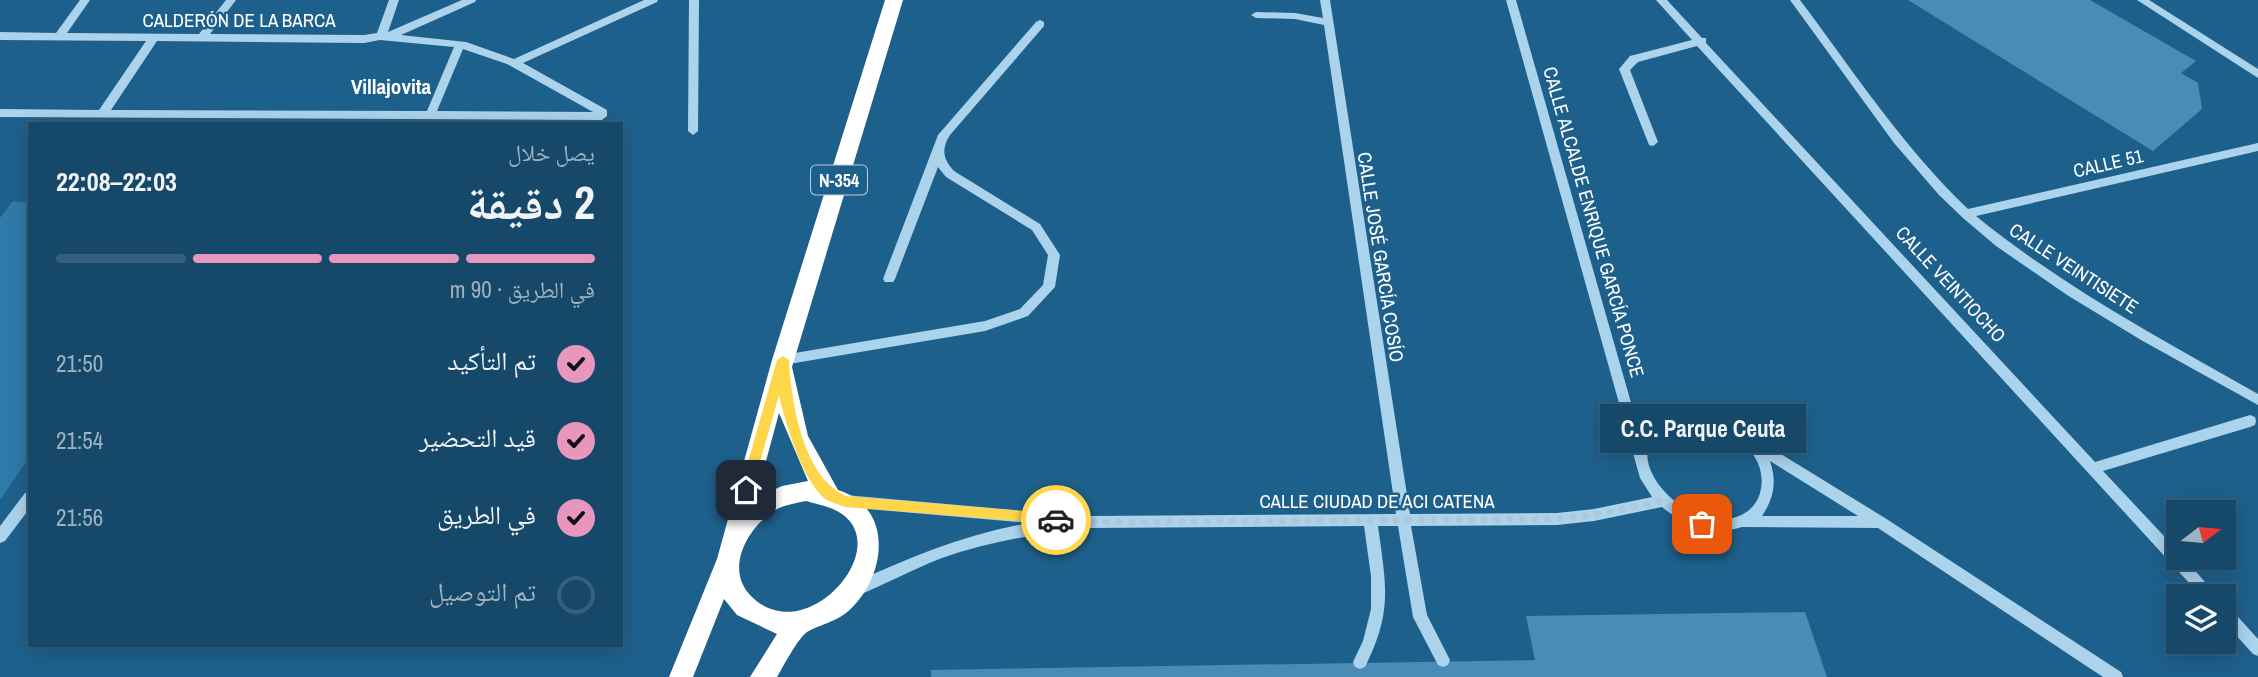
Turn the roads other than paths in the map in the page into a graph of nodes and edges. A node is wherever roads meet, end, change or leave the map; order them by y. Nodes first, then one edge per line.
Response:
1 (85, 0) edge
2 (231, 0) edge
3 (394, 0) edge
4 (471, 0) edge
5 (653, 0) edge
6 (694, 0) edge
7 (894, 0) edge
8 (1325, 0) edge
9 (1511, 0) edge
10 (1661, 0) edge
11 (1795, 0) edge
12 (2142, 0) edge
13 (1256, 15) dead end
14 (1328, 22) junction
15 (1040, 24) dead end
16 (0, 36) edge
17 (59, 37) junction
18 (154, 37) junction
19 (202, 37) junction
20 (382, 37) junction
21 (1702, 41) junction
22 (460, 45) junction
23 (513, 63) junction
24 (2258, 74) edge
25 (0, 113) edge
26 (102, 114) junction
27 (430, 116) junction
28 (693, 131) dead end
29 (1653, 142) dead end
30 (2258, 147) edge
31 (936, 154) junction
32 (1966, 214) junction
33 (889, 279) dead end
34 (783, 360) junction
35 (2258, 400) edge
36 (2250, 421) dead end
37 (1752, 443) junction
38 (1640, 455) junction
39 (2094, 468) junction
40 (836, 497) junction
41 (28, 500) edge
42 (1662, 501) junction
43 (1370, 520) junction
44 (1402, 520) junction
45 (1091, 522) junction
46 (1743, 522) junction
47 (1880, 522) junction
48 (0, 537) edge
49 (729, 552) junction
50 (2199, 584) edge
51 (856, 589) junction
52 (797, 624) junction
53 (2236, 625) edge
54 (2258, 649) edge
55 (1443, 660) dead end
56 (1360, 662) dead end
57 (681, 677) edge
58 (762, 677) edge
59 (2116, 677) edge

1 - 17 street
2 - 19 street
3 - 20 street
4 - 20 street, CALDERÓN DE LA BARCA
5 - 23 street
6 - 28 street
7 - 34 highway, N-354
8 - 14 street, CALLE JOSÉ GARCÍA COSÍO
9 - 38 street, CALLE ALCALDE ENRIQUE GARCÍA PONCE
10 - 21 street, CALLE VEINTIOCHO
11 - 32 street, CALLE VEINTISIETE
12 - 24 street
13 - 14 street
14 - 44 street, CALLE JOSÉ GARCÍA COSÍO
15 - 31 street
16 - 17 street, CALDERÓN DE LA BARCA
17 - 18 street, CALDERÓN DE LA BARCA
18 - 19 street, CALDERÓN DE LA BARCA
18 - 26 street
19 - 20 street, CALDERÓN DE LA BARCA
20 - 22 street
21 - 29 street
21 - 39 street, CALLE VEINTIOCHO
22 - 23 street
22 - 27 street
23 - 27 street
25 - 26 street
26 - 27 street
30 - 32 street, CALLE 51
31 - 33 street
31 - 34 street
32 - 35 street, CALLE VEINTISIETE
34 - 40 highway, N-354
34 - 49 highway, N-354
36 - 39 street
37 - 38 street
37 - 46 street
37 - 47 street
38 - 42 street
39 - 50 street, CALLE VEINTIOCHO
40 - 45 street, CALLE CIUDAD DE ACI CATENA
40 - 49 highway, N-354
40 - 51 highway, N-354
41 - 48 street
42 - 44 street, CALLE CIUDAD DE ACI CATENA
42 - 46 street
43 - 44 street, CALLE CIUDAD DE ACI CATENA
43 - 45 street, CALLE CIUDAD DE ACI CATENA
43 - 56 street
44 - 55 street, CALLE JOSÉ GARCÍA COSÍO
45 - 51 street, CALLE CIUDAD DE ACI CATENA
46 - 47 street
47 - 59 street
49 - 52 highway
49 - 57 highway, N-354
51 - 52 highway
52 - 58 highway
53 - 54 street

